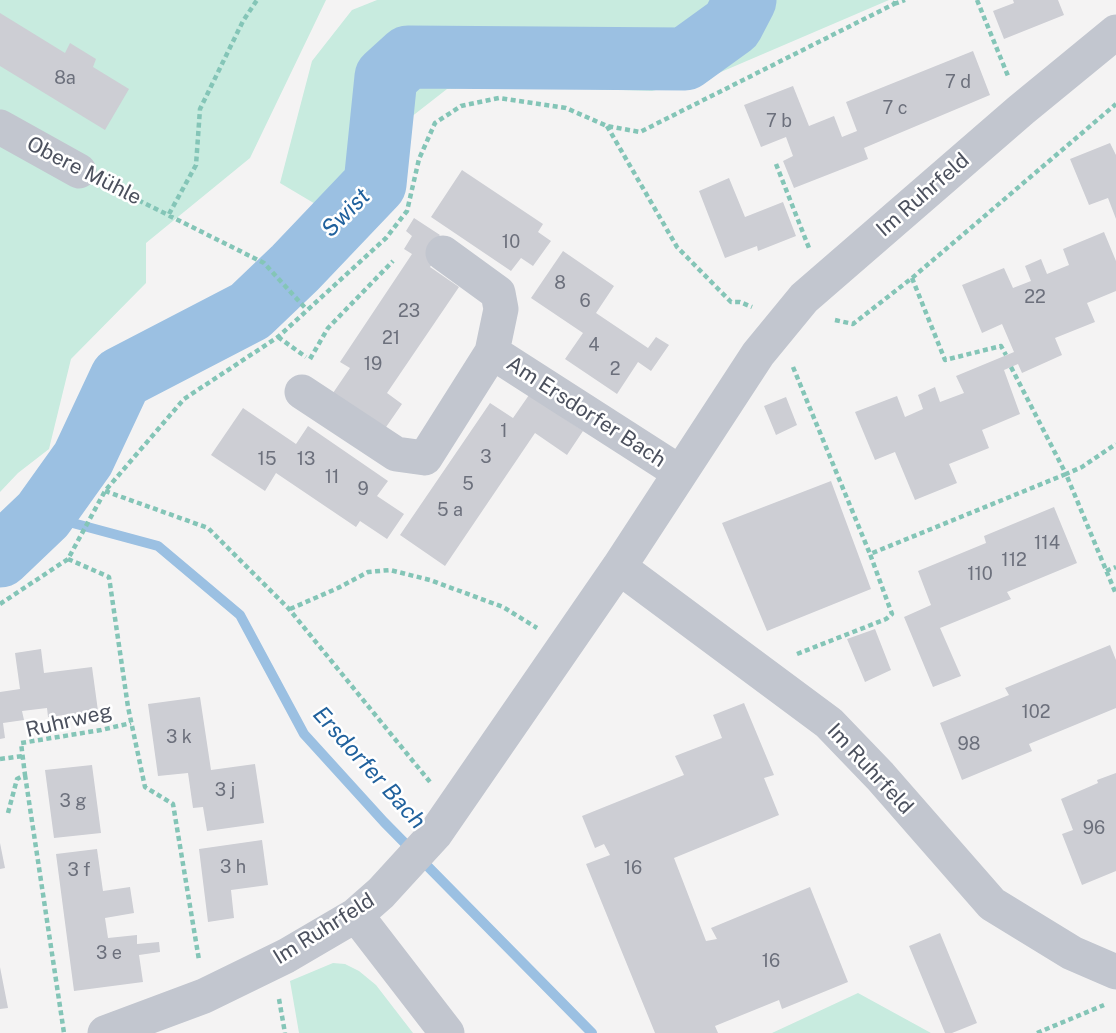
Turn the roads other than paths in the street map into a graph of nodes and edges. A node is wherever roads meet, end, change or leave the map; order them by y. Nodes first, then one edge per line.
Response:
1 (1116, 32) edge
2 (0, 127) edge
3 (79, 171) road end
4 (443, 253) dead end
5 (492, 352) junction
6 (306, 376) road end
7 (679, 472) junction
8 (619, 566) junction
9 (368, 904) junction
10 (1115, 987) edge
11 (104, 1033) edge
12 (447, 1033) edge

1 - 7 street, Im Ruhrfeld
2 - 3 street, Obere Mühle
4 - 5 street, Am Ersdorfer Bach
5 - 6 street, Am Ersdorfer Bach
5 - 7 street, Am Ersdorfer Bach
7 - 8 street, Im Ruhrfeld
8 - 9 street, Im Ruhrfeld
8 - 10 street, Im Ruhrfeld
9 - 11 street, Im Ruhrfeld
9 - 12 street

